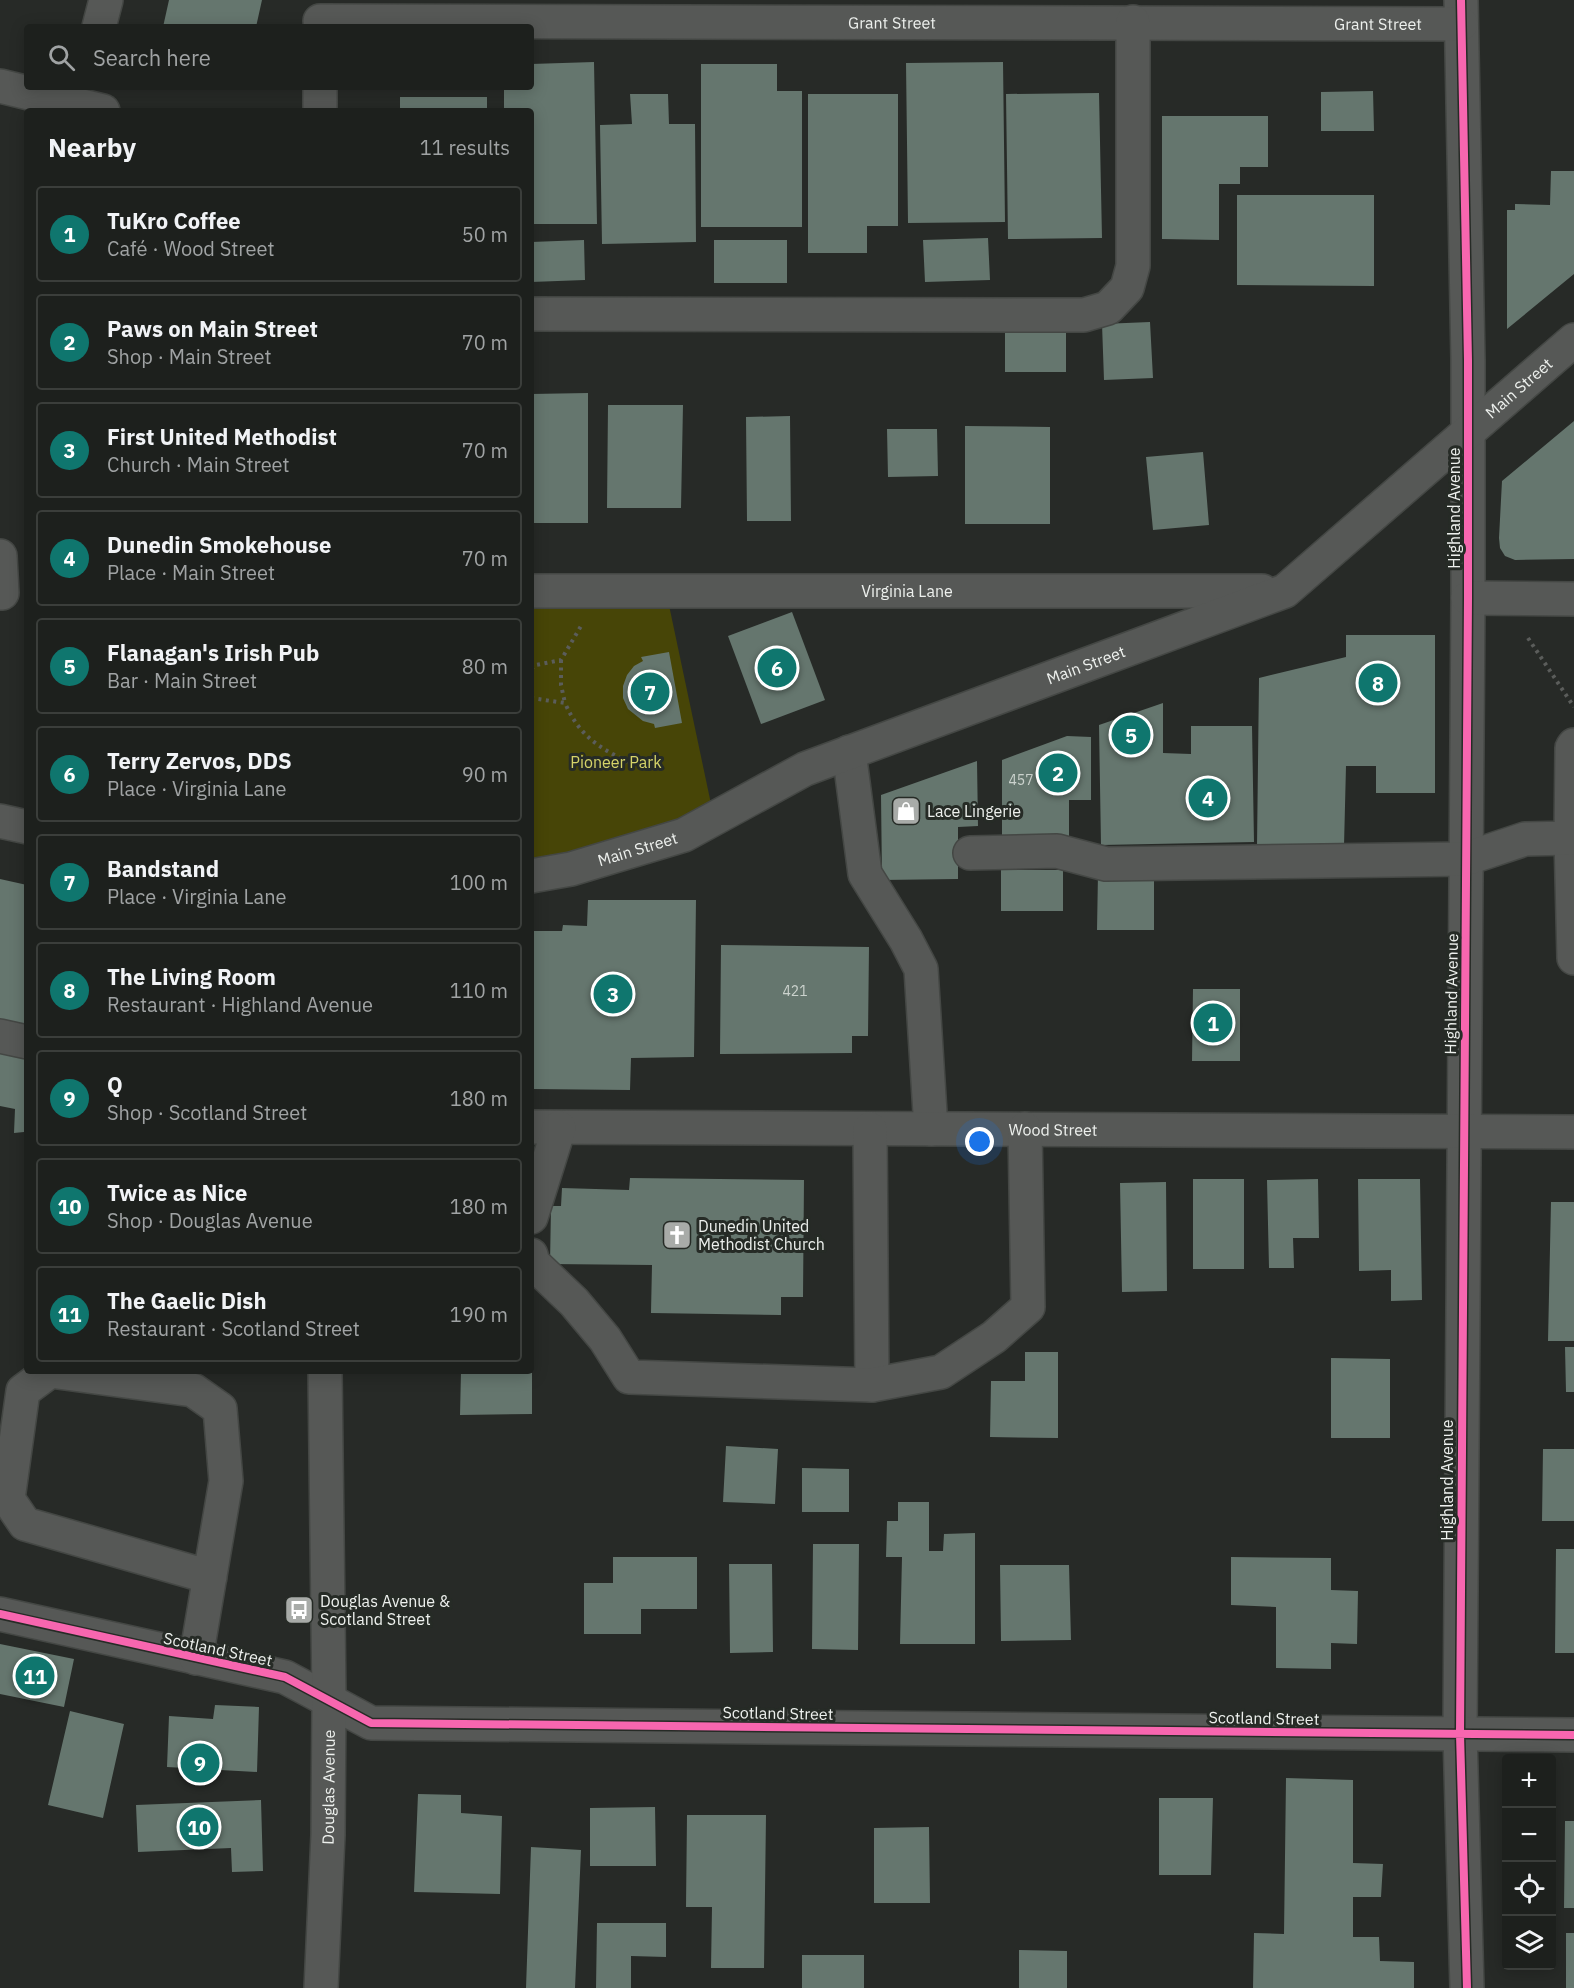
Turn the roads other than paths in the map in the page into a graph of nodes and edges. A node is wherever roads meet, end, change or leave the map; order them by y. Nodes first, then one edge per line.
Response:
1 (106, 0) edge
2 (846, 11) edge
3 (1174, 12) edge
4 (1461, 12) edge
5 (320, 16) edge
6 (1133, 22) junction
7 (100, 24) edge
8 (0, 86) edge
9 (320, 90) edge
10 (90, 101) edge
11 (320, 108) edge
12 (534, 314) edge
13 (1574, 340) edge
14 (1468, 433) junction
15 (0, 556) edge
16 (534, 591) edge
17 (1285, 591) junction
18 (2, 593) dead end
19 (1468, 598) junction
20 (1574, 599) edge
21 (1574, 745) edge
22 (849, 752) junction
23 (0, 821) edge
24 (24, 826) edge
25 (1571, 838) junction
26 (970, 853) dead end
27 (1465, 859) junction
28 (534, 875) edge
29 (1574, 958) edge
30 (0, 1036) edge
31 (24, 1041) edge
32 (545, 1127) edge
33 (870, 1129) junction
34 (932, 1130) junction
35 (1025, 1130) junction
36 (1463, 1131) junction
37 (1574, 1132) edge
38 (534, 1198) edge
39 (534, 1264) edge
40 (47, 1374) edge
41 (73, 1374) edge
42 (325, 1374) edge
43 (872, 1385) junction
44 (11, 1406) edge
45 (210, 1577) junction
46 (0, 1614) edge
47 (196, 1658) junction
48 (329, 1699) junction
49 (1460, 1734) junction
50 (1574, 1735) edge
51 (321, 1988) edge
52 (1467, 1988) edge

1 - 7 street
2 - 5 street, Grant Street
2 - 6 street, Grant Street
3 - 4 street, Grant Street
3 - 6 street, Grant Street
4 - 14 street, Highland Avenue
6 - 12 street
8 - 10 street
9 - 11 street
13 - 14 street, Main Street
14 - 17 street, Main Street
14 - 19 street, Highland Avenue
15 - 18 street
16 - 17 street, Virginia Lane
17 - 22 street, Main Street
19 - 20 street
19 - 27 street, Highland Avenue
21 - 25 street
22 - 28 street, Main Street
22 - 34 street
23 - 24 street
25 - 27 street
25 - 29 street
26 - 27 street
27 - 36 street, Highland Avenue
30 - 31 street
32 - 33 street, Wood Street
32 - 38 street
33 - 34 street, Wood Street
33 - 43 street
34 - 35 street, Wood Street
35 - 36 street, Wood Street
35 - 43 street
36 - 37 street, Wood Street
36 - 49 street, Highland Avenue
39 - 43 street
40 - 44 street
41 - 45 street
42 - 48 street, Douglas Avenue
44 - 45 street
45 - 47 street
46 - 47 street, Scotland Street
47 - 48 street, Scotland Street
48 - 49 street, Scotland Street
48 - 51 street, Douglas Avenue
49 - 50 street, Scotland Street
49 - 52 street, Highland Avenue

